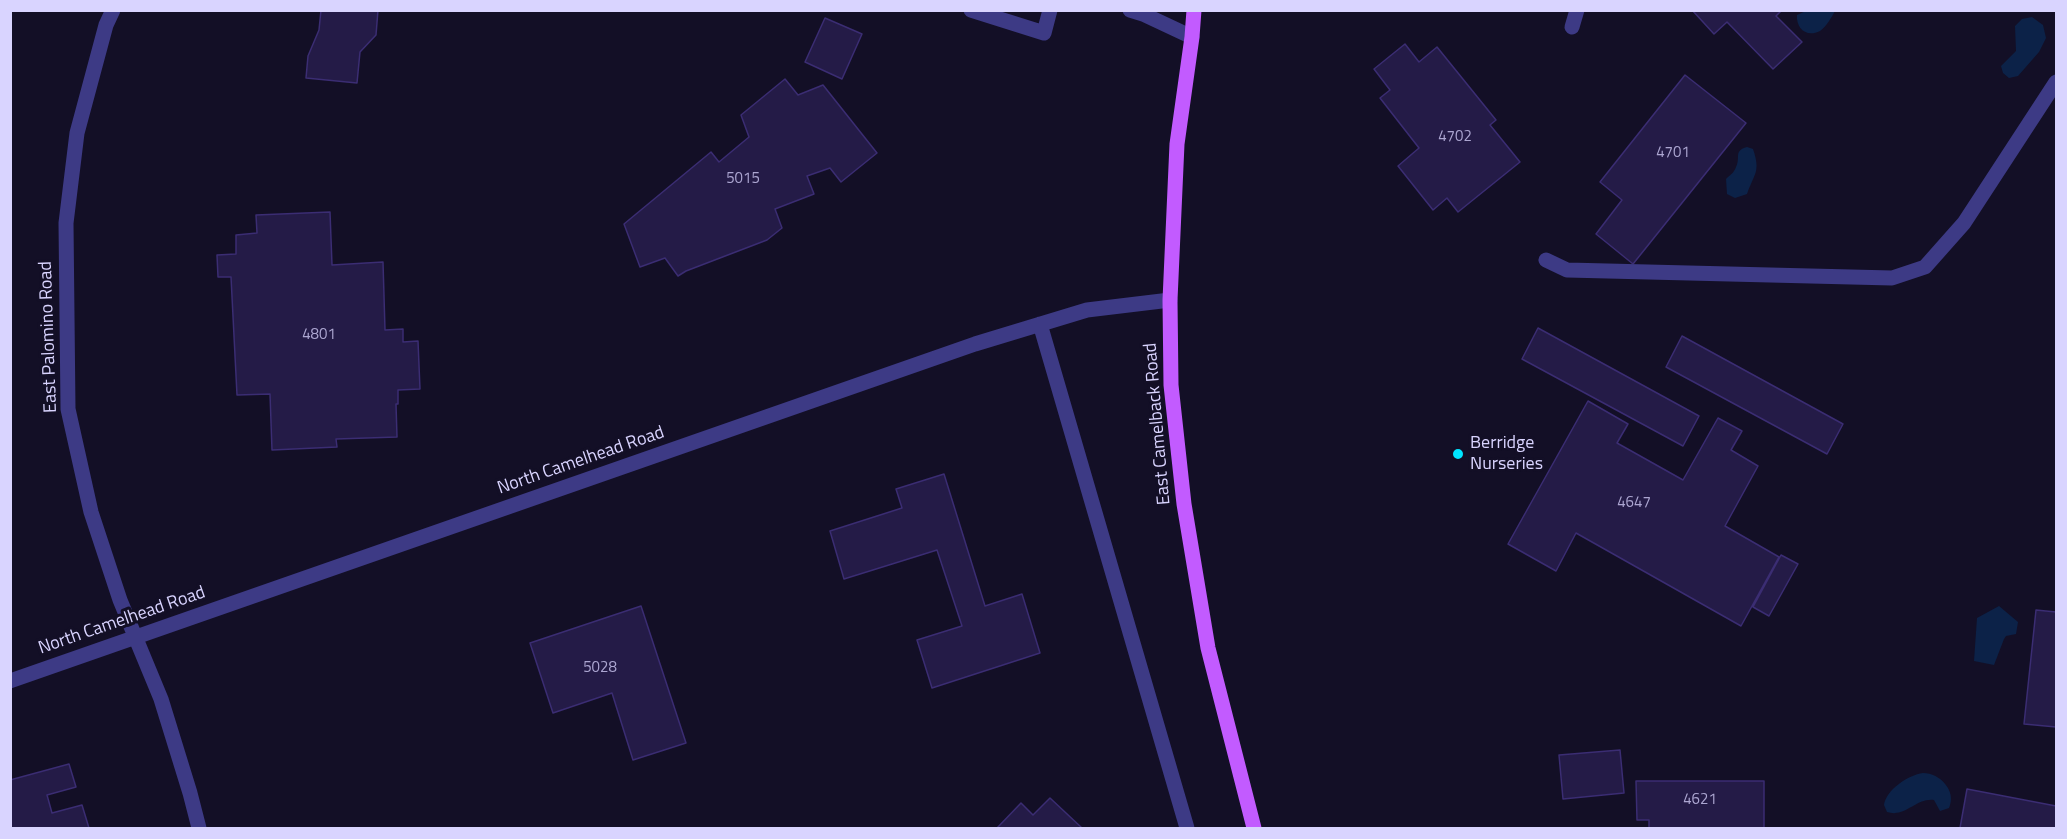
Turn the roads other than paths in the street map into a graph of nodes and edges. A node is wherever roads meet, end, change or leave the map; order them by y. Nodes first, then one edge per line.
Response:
1 (113, 10) edge
2 (971, 10) edge
3 (1050, 10) edge
4 (1130, 10) edge
5 (1194, 10) edge
6 (1577, 10) edge
7 (1572, 27) dead end
8 (1192, 37) junction
9 (2056, 82) edge
10 (1546, 260) dead end
11 (1170, 300) junction
12 (1040, 324) junction
13 (134, 638) junction
14 (10, 681) edge
15 (199, 828) edge
16 (1187, 828) edge
17 (1254, 828) edge

1 - 13 street, East Palomino Road
2 - 3 street
4 - 8 street
5 - 8 main road, East Camelback Road
6 - 7 street
8 - 11 main road, East Camelback Road
9 - 10 street
11 - 12 street, North Camelhead Road
11 - 17 main road, East Camelback Road
12 - 13 street, North Camelhead Road
12 - 16 street
13 - 14 street, North Camelhead Road
13 - 15 street, East Palomino Road

